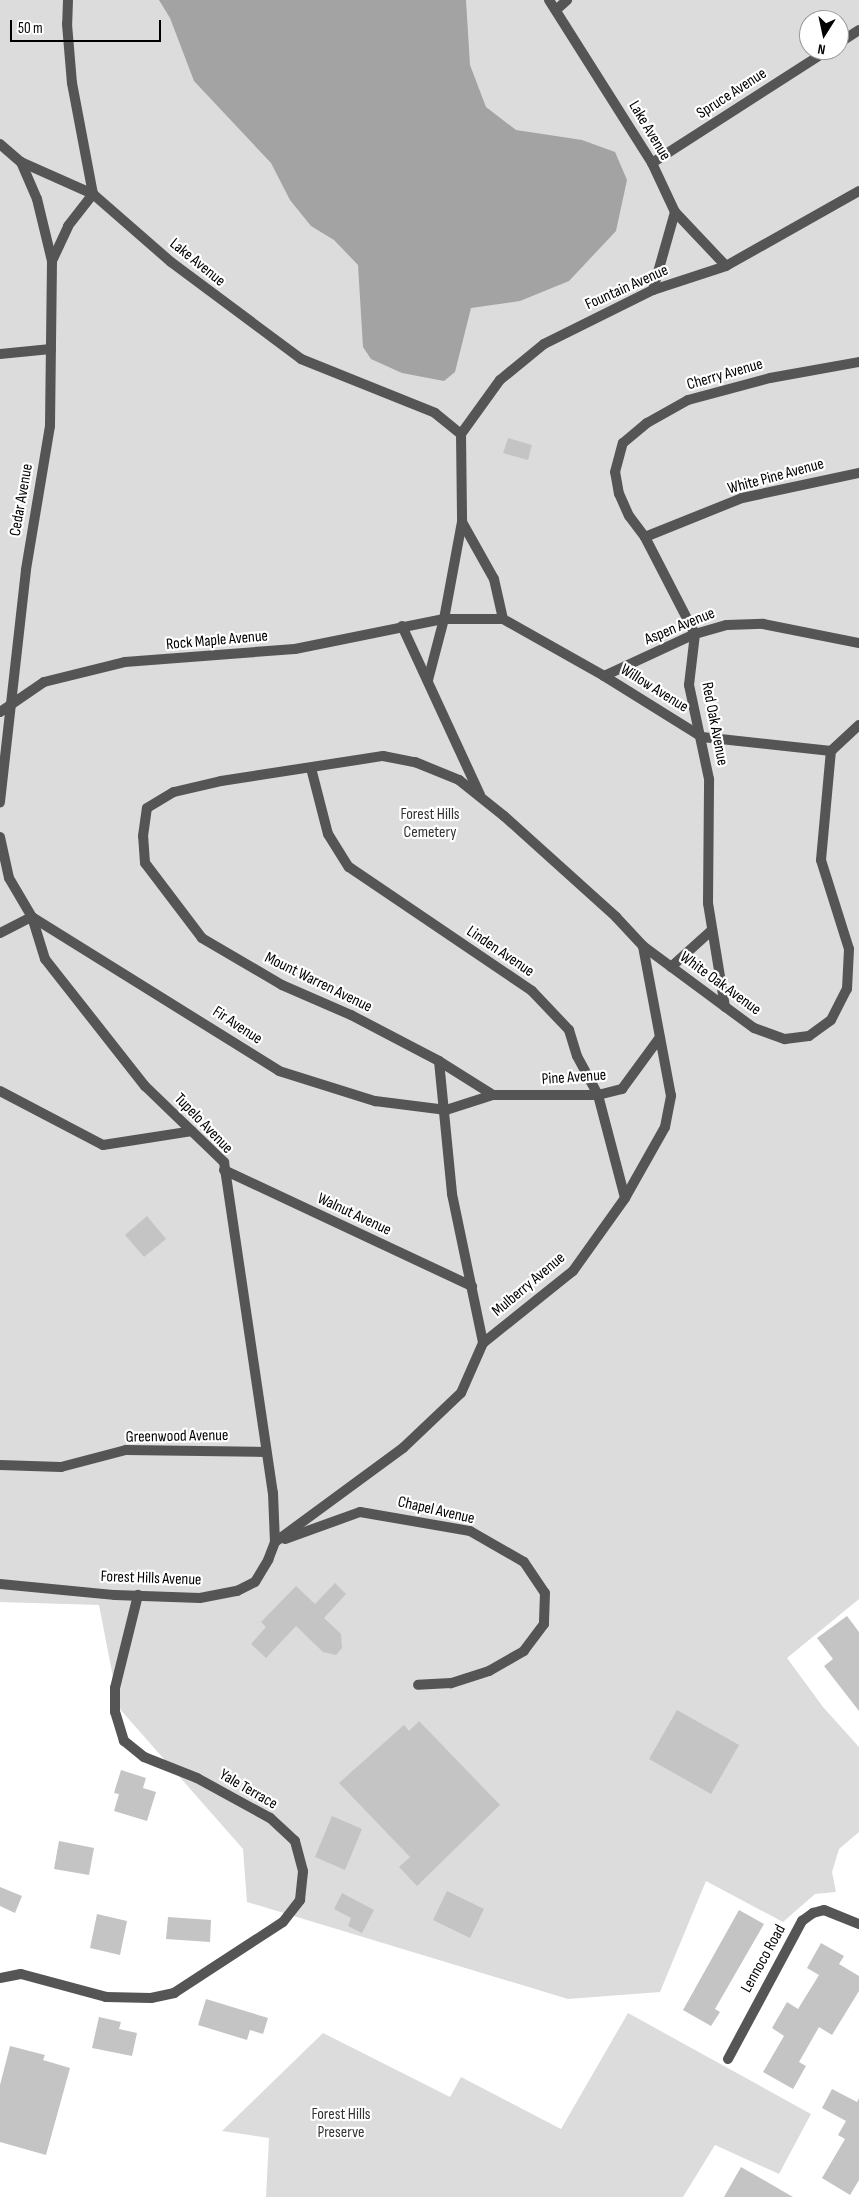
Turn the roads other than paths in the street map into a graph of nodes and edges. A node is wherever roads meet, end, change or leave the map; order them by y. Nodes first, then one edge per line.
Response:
1 (68, 0) edge
2 (550, 0) edge
3 (567, 0) edge
4 (556, 10) junction
5 (813, 60) edge
6 (0, 144) edge
7 (21, 162) junction
8 (652, 164) junction
9 (859, 191) edge
10 (94, 194) junction
11 (675, 212) junction
12 (52, 261) junction
13 (726, 266) junction
14 (653, 290) junction
15 (51, 349) junction
16 (0, 354) edge
17 (859, 362) edge
18 (461, 434) junction
19 (859, 473) edge
20 (462, 522) junction
21 (645, 537) junction
22 (444, 619) junction
23 (503, 620) junction
24 (402, 626) junction
25 (695, 634) junction
26 (859, 643) edge
27 (604, 676) junction
28 (428, 680) junction
29 (11, 705) junction
30 (0, 712) edge
31 (859, 726) edge
32 (702, 736) junction
33 (831, 751) junction
34 (415, 762) joint
35 (311, 768) junction
36 (481, 798) junction
37 (0, 803) edge
38 (0, 838) edge
39 (32, 917) junction
40 (712, 930) junction
41 (0, 933) edge
42 (643, 946) junction
43 (671, 967) junction
44 (725, 1007) junction
45 (660, 1038) junction
46 (440, 1061) junction
47 (0, 1091) edge
48 (493, 1095) junction
49 (598, 1095) junction
50 (446, 1110) junction
51 (192, 1131) junction
52 (224, 1170) junction
53 (626, 1198) junction
54 (472, 1286) junction
55 (483, 1343) junction
56 (265, 1452) junction
57 (0, 1465) edge
58 (275, 1542) junction
59 (0, 1584) edge
60 (138, 1595) junction
61 (418, 1685) dead end
62 (854, 1922) edge
63 (0, 1978) edge
64 (728, 2059) dead end

1 - 10 street
2 - 4 street, Lake Avenue
3 - 4 street
4 - 8 street, Lake Avenue
5 - 8 street, Spruce Avenue
6 - 7 street
7 - 10 street, Lake Avenue
7 - 12 street
8 - 11 street, Lake Avenue
9 - 13 street, Fountain Avenue
10 - 12 street
10 - 18 street, Lake Avenue
11 - 13 street, Lake Avenue
11 - 14 street
12 - 15 street, Cedar Avenue
13 - 14 street, Fountain Avenue
14 - 18 street, Fountain Avenue
15 - 16 street
15 - 29 street, Cedar Avenue
17 - 21 street, Cherry Avenue
18 - 20 street
19 - 21 street, White Pine Avenue
20 - 22 street
20 - 23 street
21 - 25 street
22 - 23 street, Willow Avenue
22 - 24 street, Rock Maple Avenue
22 - 28 street
23 - 27 street, Willow Avenue
24 - 28 street, White Oak Avenue
24 - 29 street, Rock Maple Avenue
25 - 26 street, Aspen Avenue
25 - 27 street, Aspen Avenue
25 - 32 street, Red Oak Avenue
27 - 32 street, Willow Avenue
28 - 36 street, White Oak Avenue
29 - 30 street, Rock Maple Avenue
29 - 37 street, Cedar Avenue
31 - 33 street
32 - 33 street, Willow Avenue
32 - 40 street, Red Oak Avenue
33 - 44 street, White Oak Avenue
34 - 35 street, Mount Warren Avenue
34 - 36 street, White Oak Avenue
35 - 46 street, Mount Warren Avenue
35 - 49 street, Linden Avenue
36 - 42 street, White Oak Avenue
38 - 39 street
39 - 41 street
39 - 50 street, Fir Avenue
39 - 51 street, Tupelo Avenue
40 - 43 street
40 - 44 street, Red Oak Avenue
42 - 43 street, White Oak Avenue
42 - 45 street, Mulberry Avenue
43 - 44 street, White Oak Avenue
45 - 49 street, Pine Avenue
45 - 53 street, Mulberry Avenue
46 - 48 street
46 - 50 street
47 - 51 street
48 - 49 street, Pine Avenue
48 - 50 street, Pine Avenue
49 - 53 street, Linden Avenue
50 - 54 street
51 - 52 street, Tupelo Avenue
52 - 54 street, Walnut Avenue
52 - 56 street, Tupelo Avenue
53 - 55 street, Mulberry Avenue
54 - 55 street
55 - 58 street, Mulberry Avenue
56 - 57 street, Greenwood Avenue
56 - 58 street, Tupelo Avenue
58 - 60 street, Forest Hills Avenue
58 - 61 street, Chapel Avenue
59 - 60 street, Forest Hills Avenue
60 - 63 street, Yale Terrace
62 - 64 street, Lennoco Road

